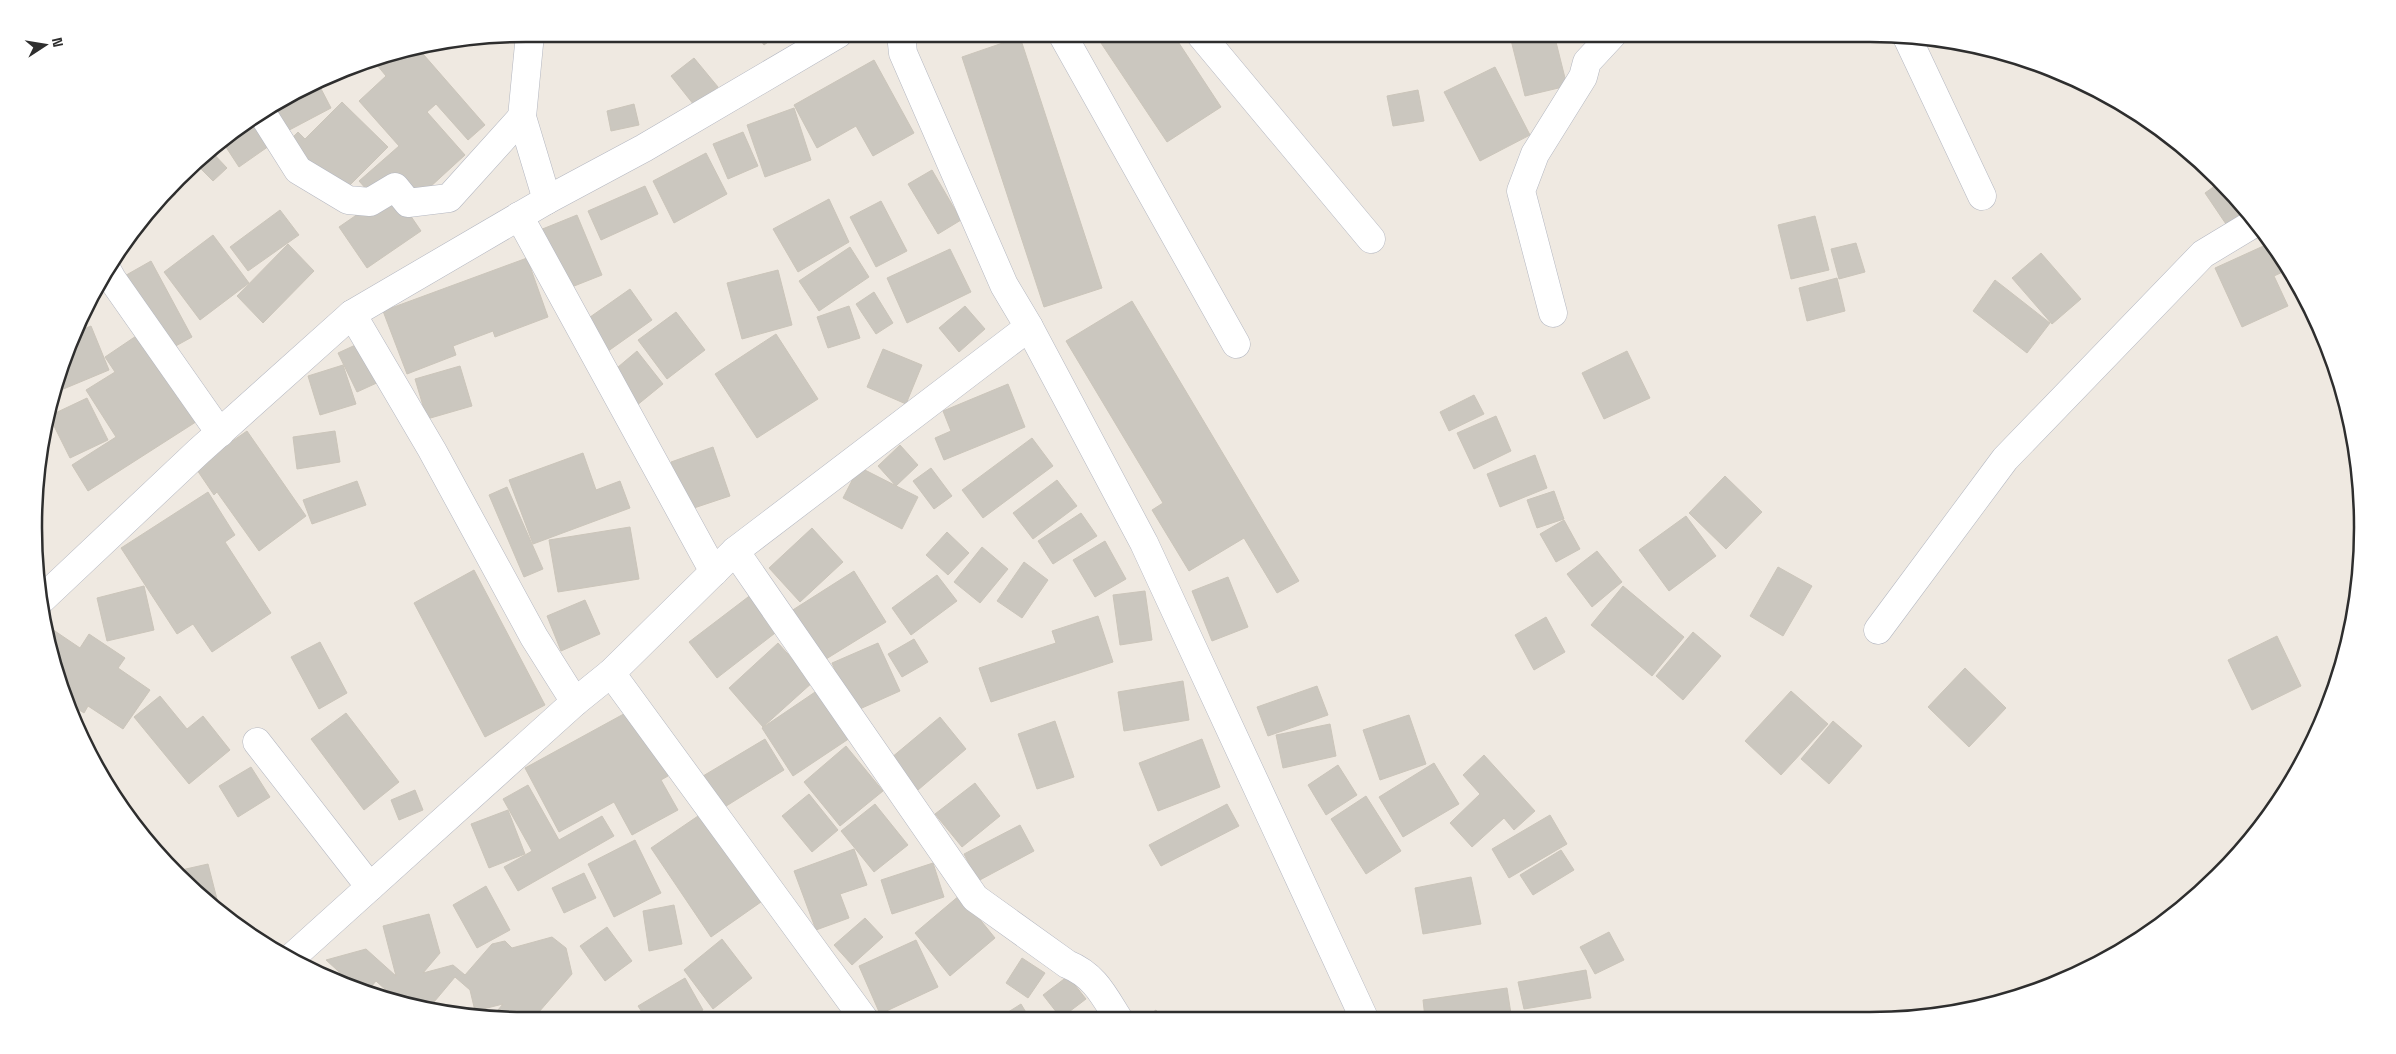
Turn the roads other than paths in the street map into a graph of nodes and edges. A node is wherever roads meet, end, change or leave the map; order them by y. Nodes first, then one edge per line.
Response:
1 (529, 42) edge
2 (824, 42) edge
3 (902, 42) edge
4 (1066, 42) edge
5 (1207, 42) edge
6 (1606, 42) edge
7 (1911, 45) edge
8 (522, 117) junction
9 (266, 119) edge
10 (1982, 196) dead end
11 (547, 200) junction
12 (519, 216) junction
13 (2249, 227) edge
14 (1371, 239) dead end
15 (111, 278) edge
16 (1553, 312) dead end
17 (352, 314) junction
18 (1029, 327) junction
19 (1236, 344) dead end
20 (220, 433) junction
21 (735, 551) junction
22 (714, 572) junction
23 (47, 590) edge
24 (1878, 630) dead end
25 (611, 673) junction
26 (575, 702) junction
27 (257, 742) dead end
28 (370, 887) junction
29 (296, 953) edge
30 (859, 1012) edge
31 (1114, 1012) edge
32 (1361, 1012) edge

1 - 8 street
2 - 11 street
3 - 18 street
4 - 19 street
5 - 14 street
6 - 16 street
7 - 10 street
8 - 9 street
8 - 11 street
11 - 12 street
12 - 17 street
12 - 22 street
13 - 24 street
15 - 20 street
17 - 20 street
17 - 26 street
18 - 21 street
18 - 32 street
20 - 23 street
21 - 22 street
21 - 31 street
22 - 25 street
25 - 26 street
25 - 30 street
26 - 28 street
27 - 28 street
28 - 29 street

